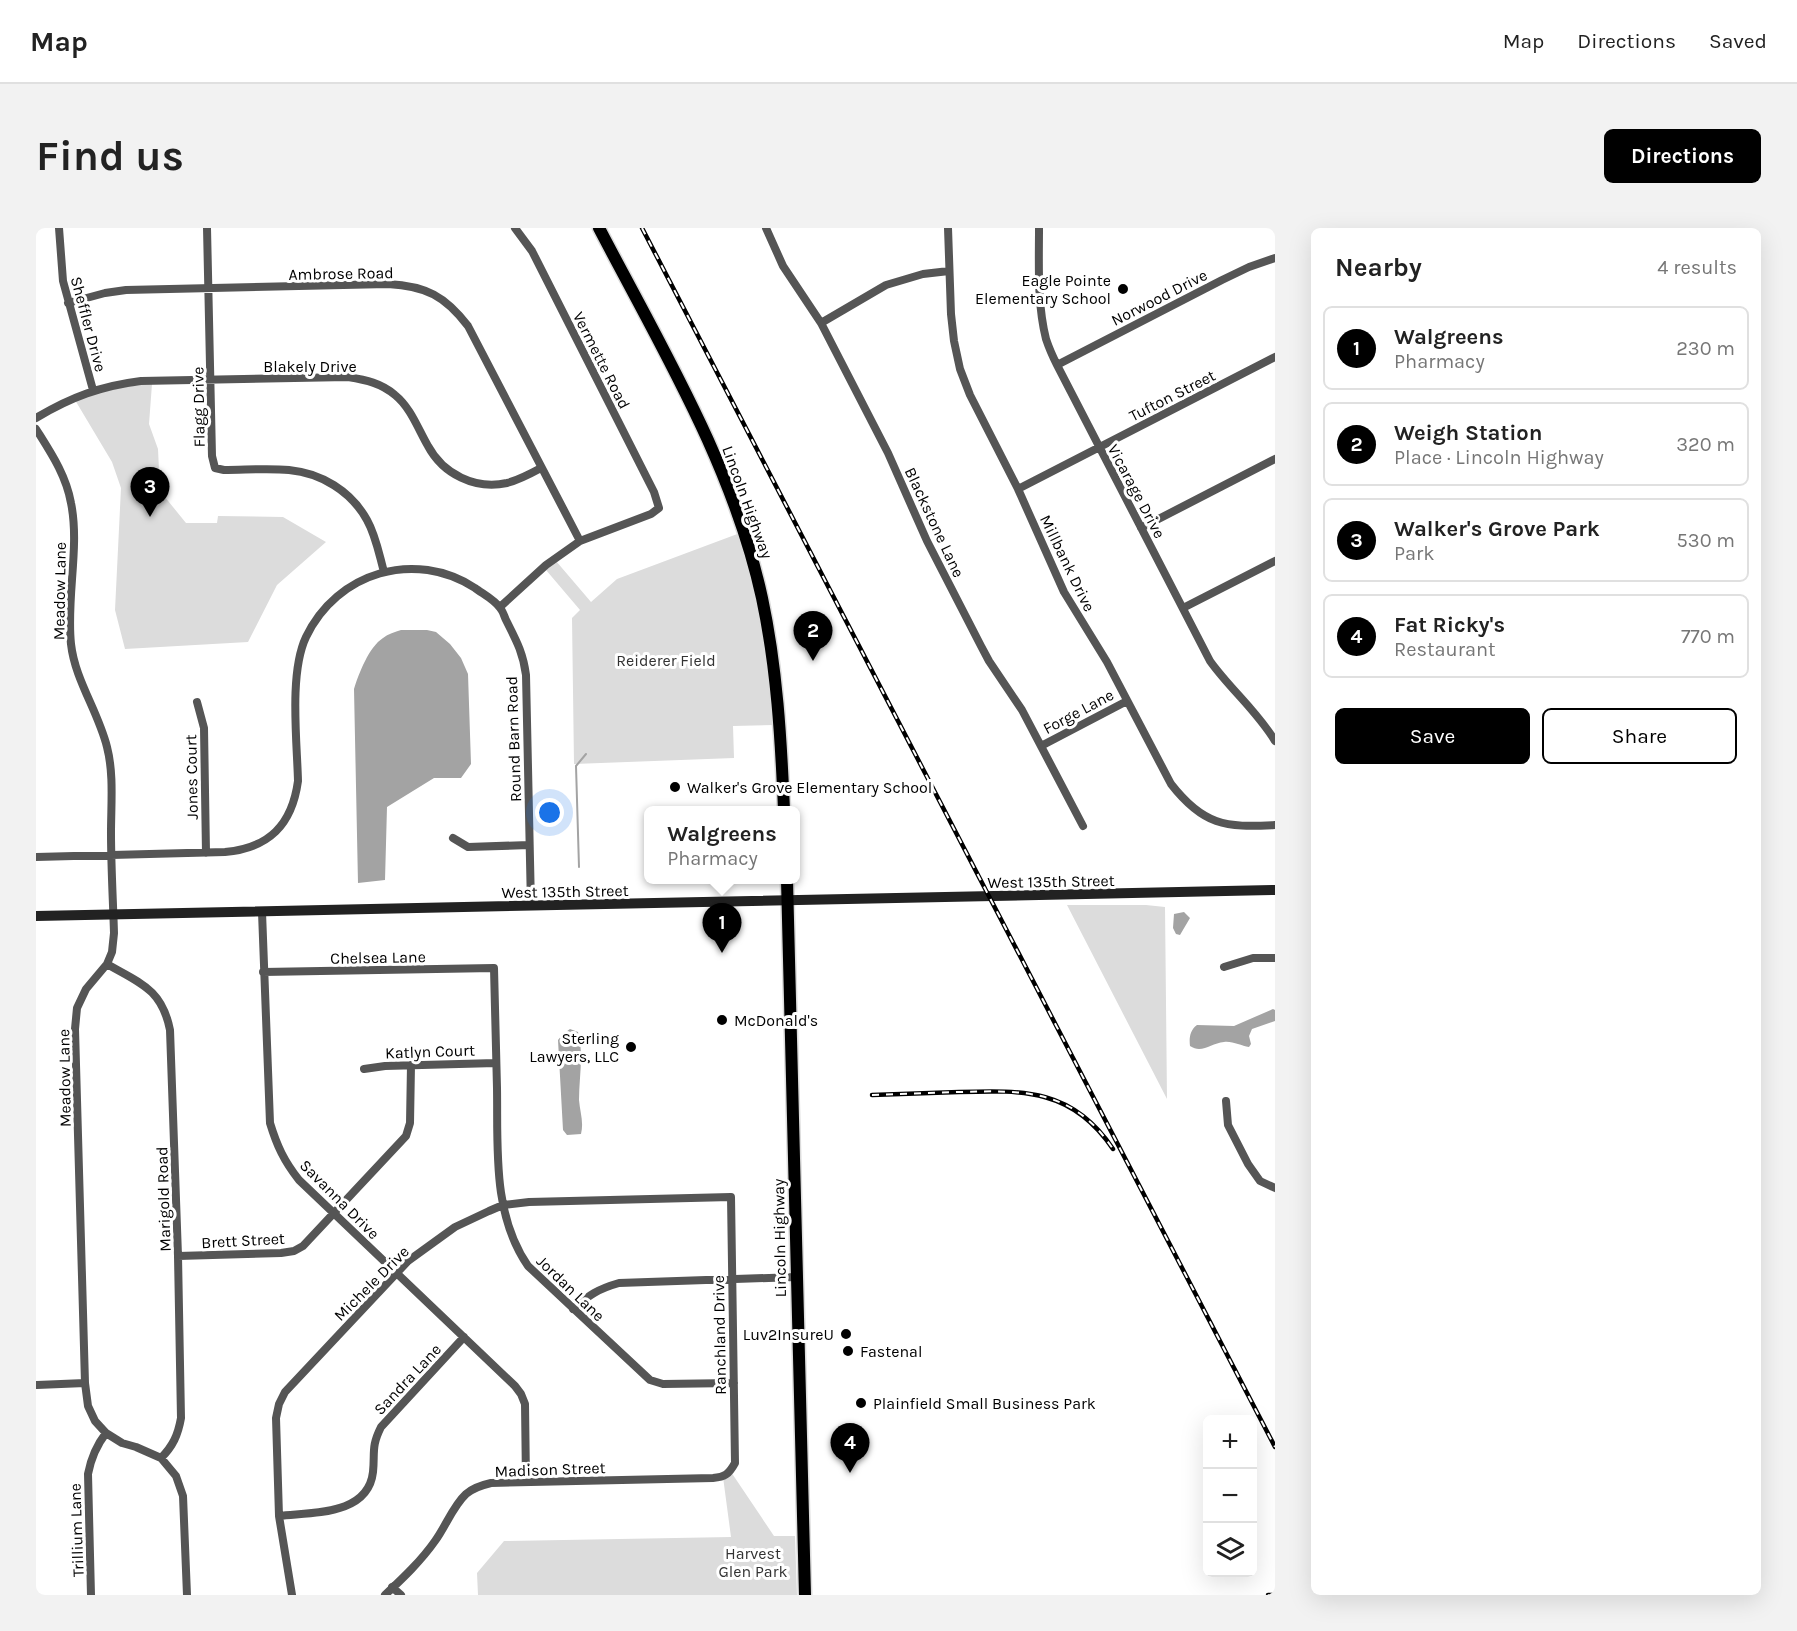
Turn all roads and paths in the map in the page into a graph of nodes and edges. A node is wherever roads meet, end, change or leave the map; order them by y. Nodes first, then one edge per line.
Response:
1 (59, 228) edge
2 (207, 228) edge
3 (515, 228) edge
4 (599, 228) edge
5 (766, 228) edge
6 (948, 228) edge
7 (1039, 228) edge
8 (1275, 258) edge
9 (949, 271) junction
10 (209, 289) junction
11 (68, 303) junction
12 (821, 322) junction
13 (1275, 357) edge
14 (1057, 365) junction
15 (211, 380) junction
16 (93, 390) junction
17 (36, 418) edge
18 (36, 429) edge
19 (1099, 447) junction
20 (1275, 459) edge
21 (541, 468) junction
22 (1018, 489) junction
23 (1141, 528) junction
24 (580, 541) junction
25 (1275, 561) edge
26 (384, 572) junction
27 (500, 606) junction
28 (1183, 608) junction
29 (1127, 701) junction
30 (197, 702) dead end
31 (1275, 741) edge
32 (1041, 746) junction
33 (784, 806) edge
34 (1275, 825) edge
35 (1083, 826) dead end
36 (453, 838) dead end
37 (530, 845) junction
38 (206, 853) junction
39 (111, 854) junction
40 (36, 857) edge
41 (787, 884) edge
42 (1275, 891) edge
43 (788, 901) junction
44 (531, 906) junction
45 (262, 912) junction
46 (113, 915) junction
47 (36, 916) edge
48 (1275, 958) edge
49 (107, 964) junction
50 (1224, 967) dead end
51 (494, 968) joint
52 (263, 972) junction
53 (496, 1063) junction
54 (411, 1065) junction
55 (364, 1068) dead end
56 (1226, 1101) dead end
57 (1275, 1188) edge
58 (730, 1197) joint
59 (503, 1206) junction
60 (333, 1213) junction
61 (178, 1256) junction
62 (396, 1273) junction
63 (796, 1277) junction
64 (731, 1279) junction
65 (573, 1309) junction
66 (464, 1337) junction
67 (85, 1383) junction
68 (734, 1383) junction
69 (37, 1385) edge
70 (106, 1433) junction
71 (161, 1458) junction
72 (730, 1472) joint
73 (526, 1482) junction
74 (279, 1515) junction
75 (392, 1587) junction
76 (91, 1595) edge
77 (187, 1595) edge
78 (292, 1595) edge
79 (385, 1595) edge
80 (400, 1595) edge
81 (805, 1595) edge

1 - 11 street, Sheffler Drive
2 - 10 street, Flagg Drive
3 - 24 street, Vermette Road
4 - 33 main road, Lincoln Highway
5 - 12 street, Blackstone Lane
6 - 9 street, Millbank Drive
7 - 14 street, Vicarage Drive
8 - 14 street, Norwood Drive
9 - 12 street
9 - 22 street, Millbank Drive
10 - 11 street, Ambrose Road
10 - 15 street, Flagg Drive
10 - 21 street, Ambrose Road
11 - 16 street, Sheffler Drive
12 - 32 street, Blackstone Lane
13 - 19 street, Tufton Street
14 - 19 street, Vicarage Drive
15 - 16 street, Blakely Drive
15 - 21 street, Blakely Drive
15 - 26 street, Flagg Drive
16 - 17 street, Blakely Drive
18 - 39 street, Meadow Lane
19 - 22 street, Tufton Street
19 - 23 street, Vicarage Drive
20 - 23 street
21 - 24 street, Ambrose Road
22 - 29 street, Millbank Drive
23 - 28 street, Vicarage Drive
24 - 27 street
25 - 28 street
26 - 27 street, Round Barn Road
26 - 38 street, Round Barn Road
27 - 37 street, Round Barn Road
28 - 31 street, Vicarage Drive
29 - 32 street, Forge Lane
29 - 34 street, Millbank Drive
30 - 38 street, Jones Court
32 - 35 street, Blackstone Lane
36 - 37 street
37 - 44 street, Round Barn Road
38 - 39 street, Round Barn Road
39 - 40 street, Round Barn Road
39 - 46 street, Meadow Lane
41 - 43 main road, Lincoln Highway
42 - 43 street, West 135th Street
43 - 44 street, West 135th Street
43 - 63 main road, Lincoln Highway
44 - 45 street, West 135th Street
45 - 46 street, West 135th Street
45 - 52 street, Savanna Drive
46 - 47 street, West 135th Street
46 - 49 street, Meadow Lane
48 - 50 street
49 - 61 street, Marigold Road
49 - 67 street, Meadow Lane
51 - 52 street, Chelsea Lane
51 - 53 street, Jordan Lane
52 - 60 street, Savanna Drive
53 - 54 street, Katlyn Court
53 - 59 street, Jordan Lane
54 - 55 street, Katlyn Court
54 - 60 street, Brett Street
56 - 57 street
58 - 59 street, Michele Drive
58 - 64 street, Ranchland Drive
59 - 62 street, Michele Drive
59 - 65 street, Jordan Lane
60 - 61 street, Brett Street
60 - 62 street, Savanna Drive
61 - 71 street, Marigold Road
62 - 66 street, Savanna Drive
62 - 74 street, Michele Drive
63 - 64 street
63 - 81 main road, Lincoln Highway
64 - 65 street
64 - 68 street, Ranchland Drive
65 - 68 street, Jordan Lane
66 - 73 street, Savanna Drive
66 - 74 street, Sandra Lane
67 - 69 street
67 - 70 street, Meadow Lane
68 - 72 street, Ranchland Drive
70 - 71 street, Meadow Lane
70 - 76 street, Trillium Lane
71 - 77 street
72 - 73 street, Madison Street
73 - 75 street, Madison Street
74 - 78 street, Michele Drive
75 - 79 street, Madison Street
75 - 80 street

